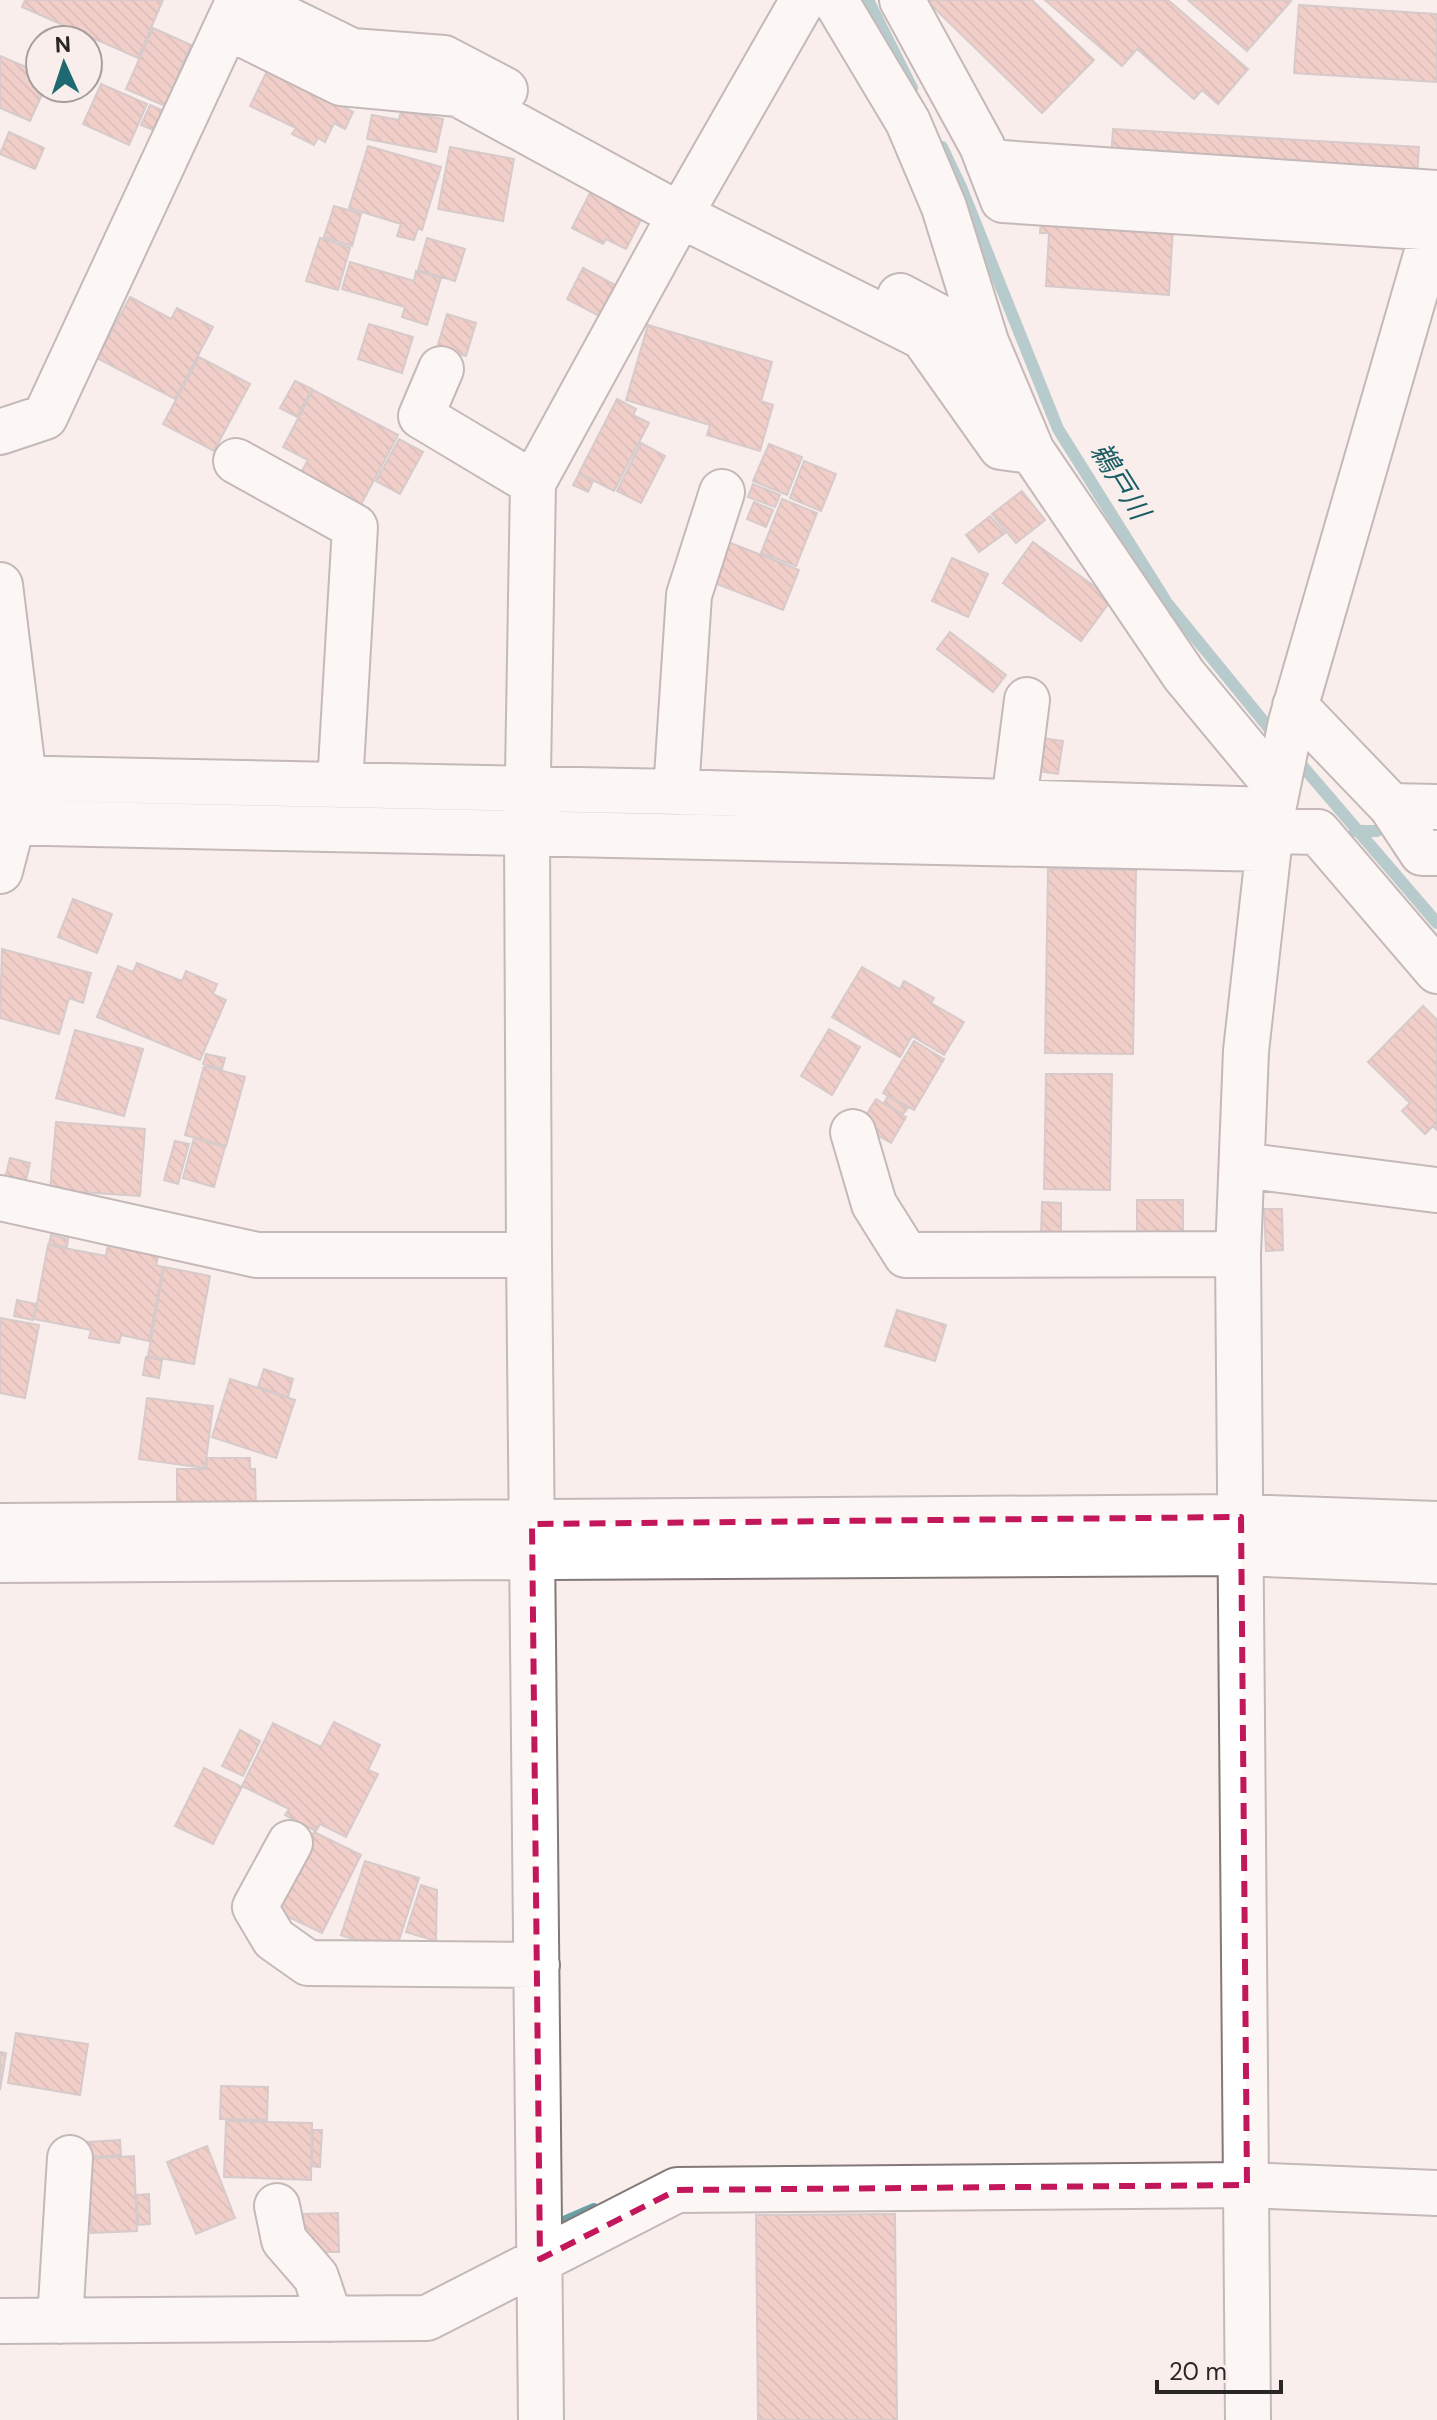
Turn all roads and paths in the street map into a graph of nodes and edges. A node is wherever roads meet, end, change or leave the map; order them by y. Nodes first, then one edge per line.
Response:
1 (803, 0) edge
2 (835, 0) edge
3 (902, 0) edge
4 (233, 7) edge
5 (687, 202) junction
6 (1436, 216) edge
7 (986, 342) junction
8 (944, 367) junction
9 (441, 369) dead end
10 (0, 432) edge
11 (1032, 451) junction
12 (236, 461) dead end
13 (533, 483) junction
14 (722, 492) dead end
15 (0, 585) edge
16 (1027, 700) dead end
17 (1293, 714) junction
18 (12, 778) edge
19 (340, 785) junction
20 (530, 790) junction
21 (676, 792) junction
22 (1014, 802) junction
23 (1391, 806) junction
24 (1437, 807) edge
25 (1274, 810) junction
26 (6, 822) edge
27 (527, 832) junction
28 (1432, 859) edge
29 (0, 871) edge
30 (1437, 971) edge
31 (853, 1132) dead end
32 (1242, 1165) junction
33 (1436, 1190) edge
34 (0, 1198) edge
35 (1238, 1254) junction
36 (529, 1255) junction
37 (1437, 1524) edge
38 (0, 1526) edge
39 (1241, 1535) junction
40 (532, 1541) junction
41 (0, 1560) edge
42 (1437, 1561) edge
43 (290, 1843) dead end
44 (537, 1965) junction
45 (70, 2158) dead end
46 (1247, 2185) junction
47 (1437, 2193) edge
48 (277, 2206) dead end
49 (540, 2259) junction
50 (330, 2319) junction
51 (0, 2321) edge
52 (60, 2321) junction
53 (541, 2420) edge
54 (1248, 2420) edge

1 - 5 street
2 - 7 street
3 - 6 street
4 - 5 street
4 - 10 street
5 - 7 street
5 - 8 street
5 - 13 street
6 - 17 street
7 - 8 street
7 - 11 street
8 - 11 street
9 - 13 street
11 - 25 street
12 - 19 street
13 - 20 street
14 - 21 street
15 - 18 street
16 - 22 street
17 - 23 street
17 - 25 street
18 - 19 street
18 - 26 street
19 - 20 street
20 - 21 street
20 - 27 street
21 - 22 street
22 - 25 street
23 - 24 street
23 - 28 street
25 - 27 street
25 - 30 street
25 - 32 street
26 - 27 street
26 - 29 street
27 - 36 street
31 - 35 street
32 - 33 street
32 - 35 street
34 - 36 street
35 - 39 street
36 - 40 street
37 - 39 street
38 - 40 street
39 - 40 street
39 - 42 street
39 - 46 street
40 - 41 street
40 - 44 street
43 - 44 street
44 - 49 street
45 - 52 street
46 - 47 street
46 - 49 street
46 - 54 street
48 - 50 street
49 - 50 street
49 - 53 street
50 - 52 street
51 - 52 street

